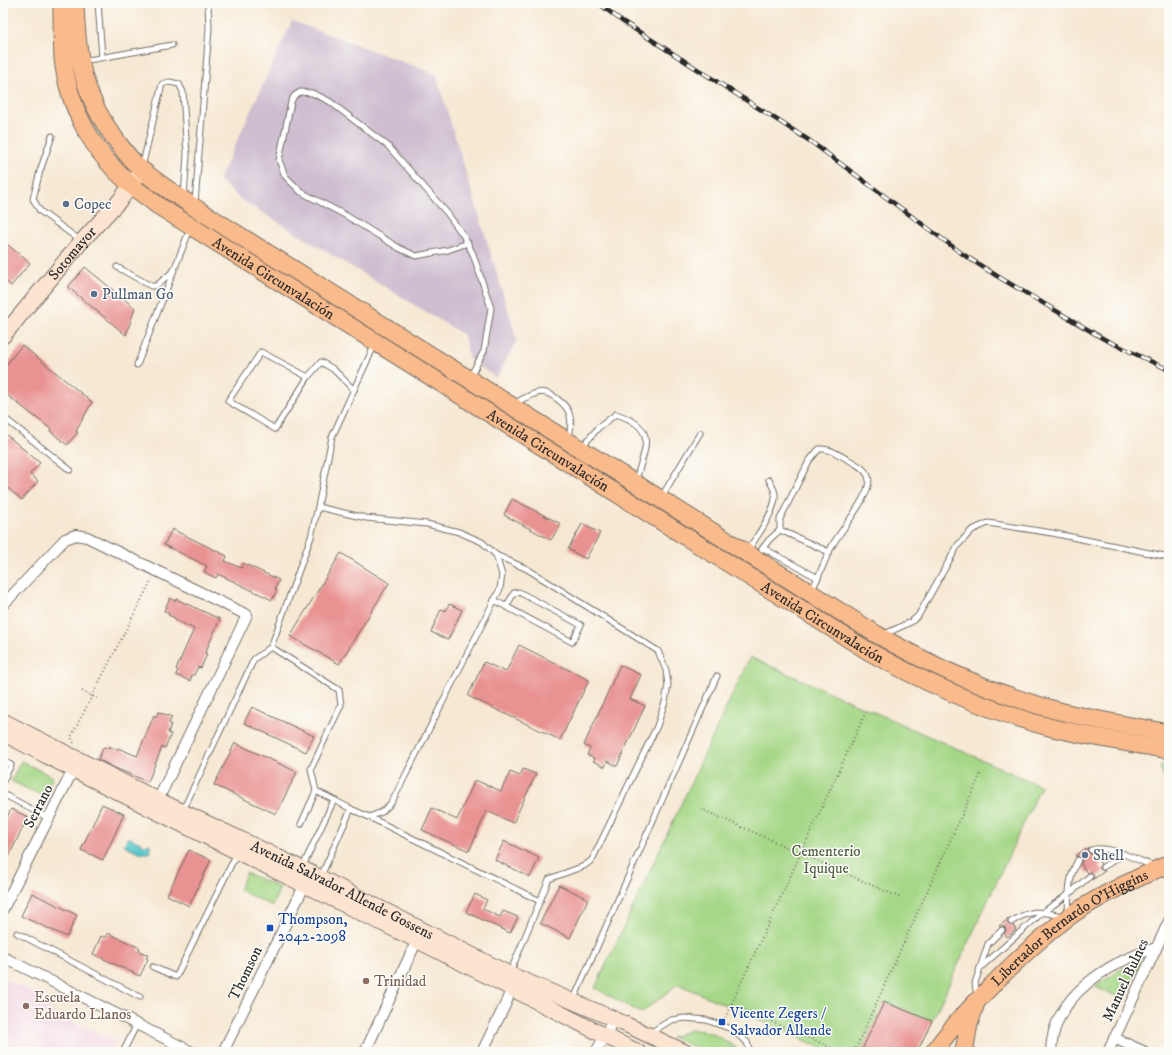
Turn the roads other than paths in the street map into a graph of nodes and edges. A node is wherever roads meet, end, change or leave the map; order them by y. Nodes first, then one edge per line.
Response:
1 (62, 3) edge
2 (75, 3) edge
3 (98, 3) edge
4 (208, 3) edge
5 (172, 45) dead end
6 (102, 57) junction
7 (80, 62) junction
8 (52, 136) dead end
9 (141, 170) junction
10 (131, 185) junction
11 (191, 213) junction
12 (82, 242) junction
13 (468, 243) junction
14 (117, 267) dead end
15 (174, 270) junction
16 (3, 336) edge
17 (376, 343) junction
18 (136, 366) dead end
19 (308, 377) junction
20 (469, 378) junction
21 (354, 390) junction
22 (512, 405) junction
23 (3, 417) edge
24 (700, 433) dead end
25 (575, 445) junction
26 (70, 470) dead end
27 (769, 480) dead end
28 (635, 483) junction
29 (661, 499) junction
30 (318, 507) junction
31 (780, 530) junction
32 (829, 552) junction
33 (755, 553) junction
34 (496, 555) junction
35 (1169, 557) edge
36 (815, 585) junction
37 (494, 600) junction
38 (3, 605) edge
39 (506, 607) junction
40 (881, 637) junction
41 (271, 647) junction
42 (717, 676) dead end
43 (3, 721) edge
44 (3, 733) edge
45 (1169, 733) edge
46 (1169, 750) edge
47 (3, 761) edge
48 (74, 762) junction
49 (3, 781) edge
50 (316, 791) junction
51 (3, 794) edge
52 (158, 800) junction
53 (334, 800) junction
54 (351, 809) junction
55 (182, 811) junction
56 (369, 817) junction
57 (48, 818) junction
58 (301, 824) dead end
59 (1091, 850) dead end
60 (237, 852) junction
61 (1124, 854) junction
62 (1078, 860) dead end
63 (1163, 867) edge
64 (1103, 868) dead end
65 (309, 876) junction
66 (1090, 876) dead end
67 (1068, 894) junction
68 (540, 901) junction
69 (3, 909) edge
70 (1043, 912) junction
71 (1068, 917) junction
72 (1169, 921) edge
73 (1011, 922) dead end
74 (1002, 930) dead end
75 (17, 933) dead end
76 (420, 935) junction
77 (1156, 948) junction
78 (3, 957) edge
79 (153, 967) dead end
80 (980, 968) junction
81 (510, 974) junction
82 (511, 989) junction
83 (140, 997) dead end
84 (977, 1001) junction
85 (573, 1002) junction
86 (614, 1019) junction
87 (137, 1024) junction
88 (647, 1034) junction
89 (604, 1036) junction
90 (1114, 1038) junction
91 (123, 1052) edge
92 (190, 1052) edge
93 (223, 1052) edge
94 (365, 1052) edge
95 (482, 1052) edge
96 (596, 1052) edge
97 (638, 1052) edge
98 (685, 1052) edge
99 (750, 1052) edge
100 (934, 1052) edge
101 (964, 1052) edge
102 (1051, 1052) edge
103 (1108, 1052) edge
104 (1145, 1052) edge

1 - 10 main road, Avenida Circunvalación
2 - 7 main road, Avenida Circunvalación
3 - 6 lane
4 - 11 lane
5 - 6 lane
6 - 7 lane
7 - 9 main road, Avenida Circunvalación
8 - 12 lane
9 - 10 main road, Sotomayor
9 - 11 main road, Avenida Circunvalación
9 - 11 lane
10 - 11 main road, Avenida Circunvalación
10 - 12 main road, Sotomayor
11 - 15 lane
11 - 17 main road, Avenida Circunvalación
11 - 20 main road, Avenida Circunvalación
12 - 16 main road, Sotomayor
13 - 13 lane
13 - 20 lane
14 - 15 lane
15 - 18 lane
17 - 21 lane
17 - 46 main road, Avenida Circunvalación
19 - 19 lane
19 - 21 lane
20 - 22 main road, Avenida Circunvalación
21 - 30 lane
22 - 25 main road, Avenida Circunvalación
22 - 25 lane
23 - 26 lane
24 - 29 lane
25 - 28 main road, Avenida Circunvalación
25 - 28 lane
27 - 33 lane
28 - 29 main road, Avenida Circunvalación
29 - 33 main road, Avenida Circunvalación
30 - 34 lane
30 - 41 lane
31 - 32 lane
31 - 32 lane
31 - 33 lane
32 - 36 lane
33 - 36 main road, Avenida Circunvalación
34 - 37 lane
34 - 68 lane
35 - 40 lane
36 - 40 main road, Avenida Circunvalación
37 - 39 lane
37 - 56 lane
38 - 52 street
39 - 39 lane
40 - 45 main road, Avenida Circunvalación
41 - 50 lane
41 - 55 lane
42 - 85 lane
43 - 48 main road, Avenida Salvador Allende Gossens
44 - 48 main road, Avenida Salvador Allende Gossens
47 - 49 lane
48 - 52 main road, Avenida Salvador Allende Gossens
48 - 57 street, Serrano
48 - 60 main road, Avenida Salvador Allende Gossens
50 - 53 lane
50 - 58 lane
51 - 57 lane
52 - 55 main road, Avenida Salvador Allende Gossens
53 - 54 lane
53 - 65 lane
54 - 56 lane
54 - 65 lane
55 - 65 main road, Avenida Salvador Allende Gossens
56 - 68 lane
57 - 69 street, Serrano
59 - 61 lane
60 - 65 main road, Avenida Salvador Allende Gossens
60 - 79 lane
61 - 63 lane
61 - 64 lane
62 - 67 lane
63 - 71 main road, Libertador Bernardo O'Higgins
65 - 76 main road, Avenida Salvador Allende Gossens
65 - 93 street, Thomson
66 - 67 lane
67 - 70 lane
67 - 71 lane
68 - 81 lane
70 - 71 lane
70 - 73 lane
70 - 80 lane
71 - 84 main road, Libertador Bernardo O'Higgins
72 - 77 street, Manuel Bulnes
74 - 80 lane
75 - 83 lane
76 - 81 main road, Avenida Salvador Allende Gossens
76 - 82 main road, Avenida Salvador Allende Gossens
76 - 94 street
77 - 90 street, Manuel Bulnes
77 - 102 street
78 - 87 street
80 - 84 lane
81 - 82 street
81 - 85 main road, Avenida Salvador Allende Gossens
82 - 89 main road, Avenida Salvador Allende Gossens
82 - 95 street
84 - 100 main road, Libertador Bernardo O'Higgins
84 - 101 main road, Libertador Bernardo O'Higgins
85 - 86 main road, Avenida Salvador Allende Gossens
86 - 88 main road, Avenida Salvador Allende Gossens
86 - 89 street
87 - 91 lane
87 - 92 street
88 - 98 main road, Avenida Salvador Allende Gossens
88 - 99 lane
89 - 96 street
89 - 97 main road, Avenida Salvador Allende Gossens
90 - 103 street, Manuel Bulnes
90 - 104 street

